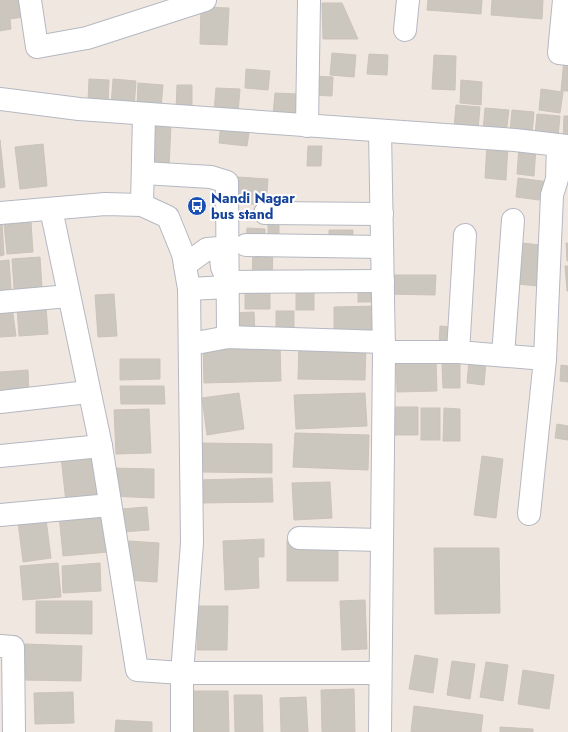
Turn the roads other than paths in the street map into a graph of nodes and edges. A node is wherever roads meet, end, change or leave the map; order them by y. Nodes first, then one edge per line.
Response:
1 (30, 0) edge
2 (205, 0) edge
3 (309, 0) edge
4 (408, 0) edge
5 (564, 0) edge
6 (405, 30) dead end
7 (568, 54) edge
8 (0, 99) edge
9 (144, 114) junction
10 (307, 126) junction
11 (380, 131) junction
12 (563, 146) edge
13 (143, 174) junction
14 (142, 205) junction
15 (51, 209) junction
16 (0, 213) edge
17 (265, 213) dead end
18 (382, 214) junction
19 (513, 220) dead end
20 (465, 235) dead end
21 (246, 245) dead end
22 (382, 247) junction
23 (185, 265) junction
24 (383, 281) junction
25 (228, 285) junction
26 (190, 289) junction
27 (69, 296) junction
28 (0, 302) edge
29 (228, 337) junction
30 (191, 344) junction
31 (384, 347) junction
32 (458, 352) junction
33 (504, 355) junction
34 (545, 359) junction
35 (88, 392) junction
36 (0, 402) edge
37 (101, 446) junction
38 (0, 456) edge
39 (110, 505) junction
40 (529, 514) dead end
41 (0, 515) edge
42 (299, 538) dead end
43 (381, 540) junction
44 (0, 646) edge
45 (182, 672) junction
46 (380, 673) junction
47 (14, 732) edge
48 (182, 732) edge
49 (380, 732) edge

1 - 2 street
3 - 10 street
4 - 6 street
5 - 7 street
8 - 9 street
9 - 10 street
9 - 13 street
10 - 11 street
11 - 12 street
11 - 18 street
12 - 34 street
13 - 14 street
13 - 25 street
14 - 15 street
14 - 23 street
15 - 16 street
15 - 27 street
17 - 18 street
18 - 22 street
19 - 33 street
20 - 32 street
21 - 22 street
22 - 24 street
23 - 25 street
23 - 26 street
24 - 25 street
24 - 31 street
25 - 26 street
25 - 29 street
26 - 30 street
27 - 28 street
27 - 35 street
29 - 30 street
29 - 31 street
30 - 45 street
31 - 32 street
31 - 43 street
32 - 33 street
33 - 34 street
34 - 40 street
35 - 36 street
35 - 37 street
37 - 38 street
37 - 39 street
39 - 41 street
39 - 45 street
42 - 43 street
43 - 46 street
44 - 47 street
45 - 46 street
45 - 48 street
46 - 49 street

